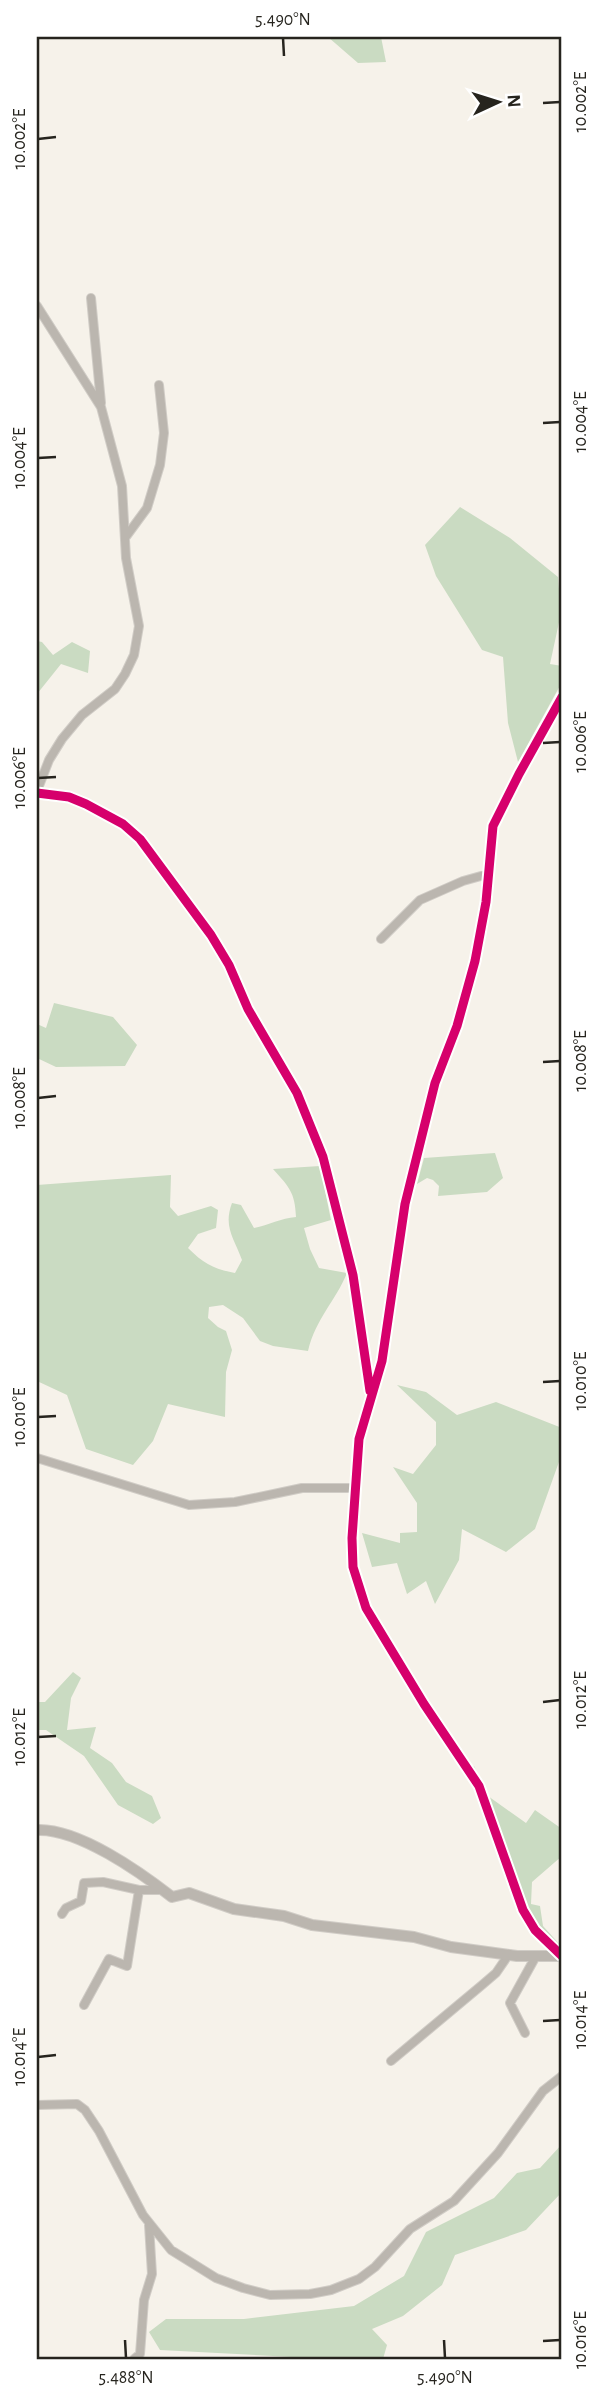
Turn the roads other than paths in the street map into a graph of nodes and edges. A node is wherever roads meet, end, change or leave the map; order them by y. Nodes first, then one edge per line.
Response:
1 (91, 298) dead end
2 (37, 306) edge
3 (159, 385) dead end
4 (101, 407) junction
5 (125, 538) junction
6 (562, 697) edge
7 (37, 792) edge
8 (488, 874) junction
9 (381, 939) dead end
10 (371, 1398) junction
11 (37, 1458) edge
12 (354, 1488) junction
13 (37, 1830) edge
14 (139, 1890) junction
15 (163, 1890) junction
16 (62, 1914) dead end
17 (509, 1954) junction
18 (536, 1956) junction
19 (562, 1956) edge
20 (83, 2005) dead end
21 (525, 2033) dead end
22 (391, 2061) dead end
23 (562, 2076) edge
24 (37, 2105) edge
25 (149, 2225) junction
26 (134, 2359) edge

1 - 4 street
2 - 4 street
3 - 5 street
4 - 5 street
5 - 7 street
6 - 8 street
7 - 10 street
8 - 9 street
8 - 10 street
10 - 12 street
11 - 12 street
12 - 19 street
13 - 15 street
14 - 15 street
14 - 16 street
14 - 20 street
15 - 17 street
17 - 18 street
17 - 22 street
18 - 19 street
18 - 21 street
23 - 25 street
24 - 25 street
25 - 26 street

